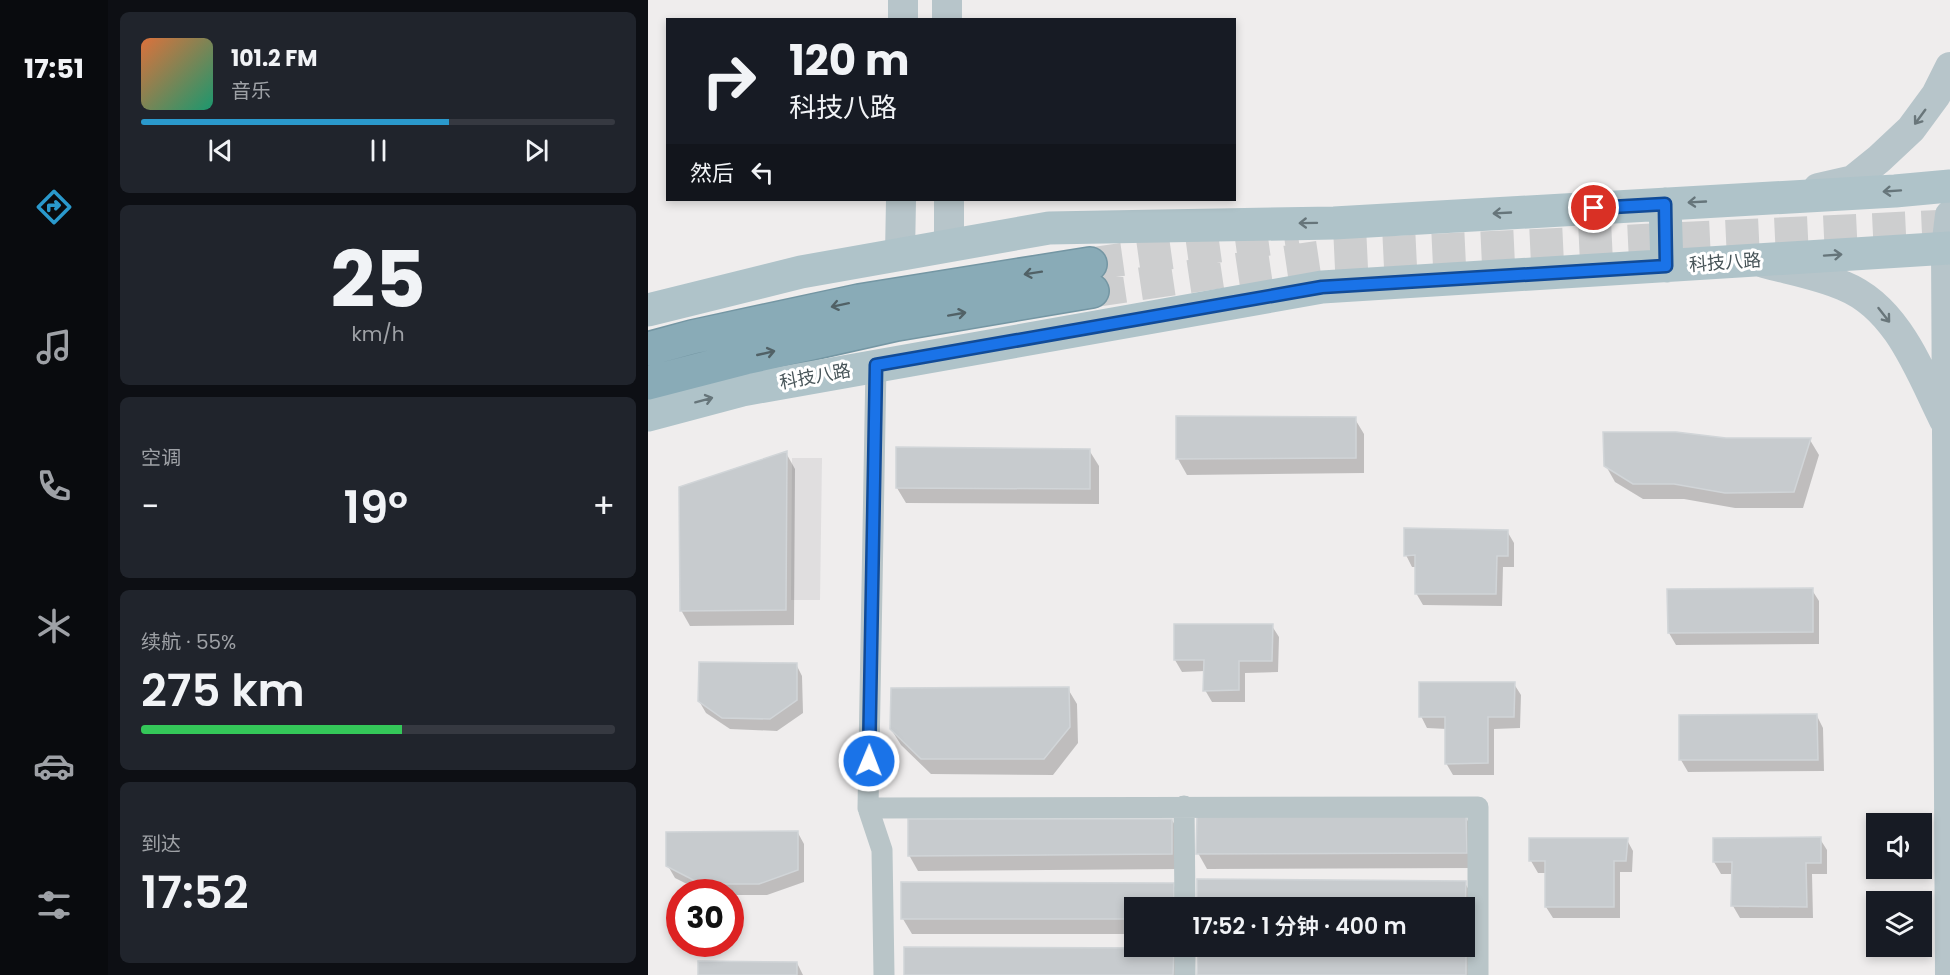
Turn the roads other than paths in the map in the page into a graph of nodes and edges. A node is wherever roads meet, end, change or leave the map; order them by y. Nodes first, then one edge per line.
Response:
1 (903, 0) edge
2 (947, 0) edge
3 (903, 18) edge
4 (947, 18) edge
5 (1950, 67) edge
6 (1950, 186) edge
7 (1778, 198) junction
8 (901, 201) edge
9 (949, 201) edge
10 (1665, 204) junction
11 (1950, 215) edge
12 (949, 246) junction
13 (1948, 248) edge
14 (900, 254) junction
15 (1755, 260) junction
16 (1666, 266) junction
17 (648, 310) edge
18 (648, 349) edge
19 (876, 365) junction
20 (648, 382) edge
21 (648, 415) edge
22 (1947, 425) junction
23 (1184, 806) junction
24 (868, 808) junction
25 (1185, 897) edge
26 (1185, 957) edge
27 (884, 975) edge
28 (1185, 975) edge
29 (1478, 975) edge
30 (1950, 975) edge

1 - 3 main road
2 - 4 main road
5 -> 7 main road
6 -> 7 main road
7 -> 10 main road
8 - 14 main road
9 - 12 main road
10 -> 12 main road
10 - 16 main road
11 - 13 main road
12 - 14 main road
15 -> 13 main road, 科技八路
13 - 22 main road
14 - 17 main road
15 - 16 main road, 科技八路
15 -> 22 main road
16 - 19 main road, 科技八路
20 -> 18 highway, 科技八路
21 -> 19 main road, 科技八路
19 - 24 street
22 - 30 main road
23 - 24 street
23 - 25 street
23 - 29 street
24 - 27 street
26 - 28 street

